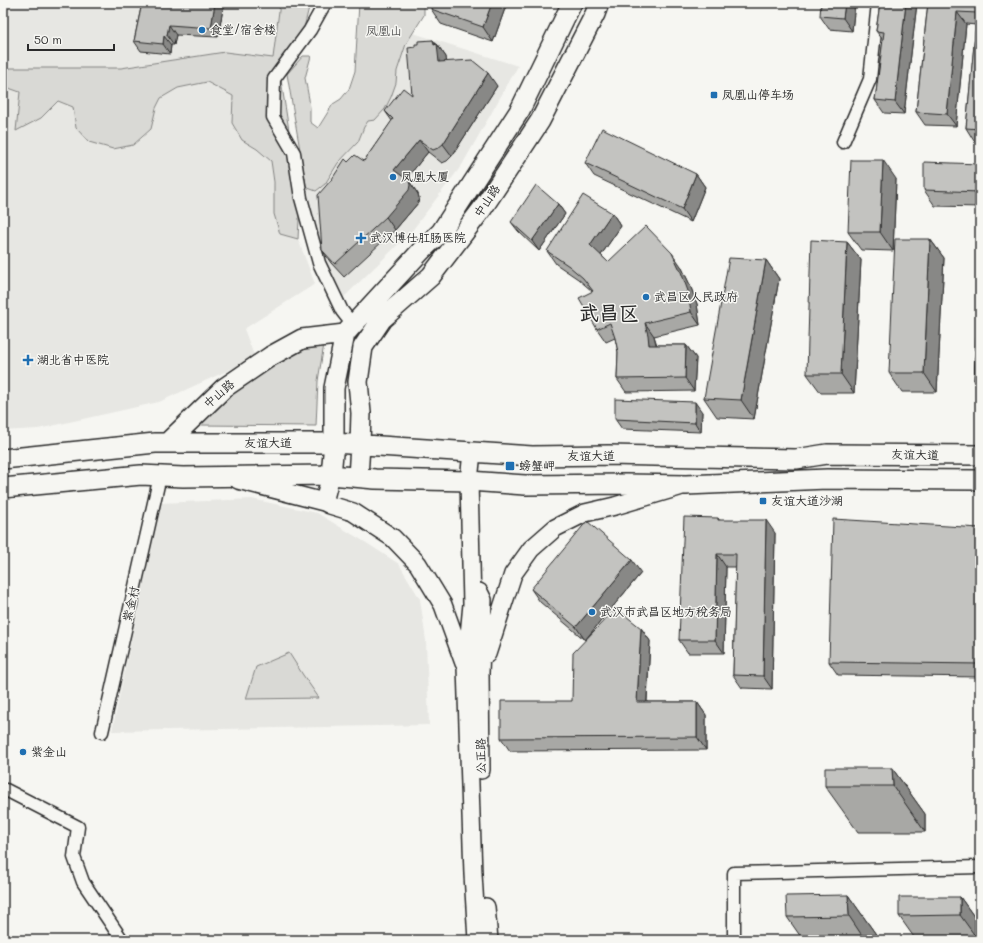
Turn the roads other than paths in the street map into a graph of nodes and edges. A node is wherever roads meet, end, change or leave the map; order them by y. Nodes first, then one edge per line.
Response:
1 (325, 3) edge
2 (572, 3) edge
3 (599, 3) edge
4 (878, 3) edge
5 (843, 142) dead end
6 (349, 330) junction
7 (161, 443) junction
8 (334, 443) junction
9 (360, 445) junction
10 (472, 452) junction
11 (980, 456) edge
12 (3, 459) edge
13 (331, 475) junction
14 (160, 476) junction
15 (226, 477) junction
16 (358, 477) junction
17 (980, 480) edge
18 (469, 481) junction
19 (686, 485) junction
20 (3, 488) edge
21 (324, 502) junction
22 (473, 670) junction
23 (102, 732) dead end
24 (3, 790) edge
25 (980, 867) edge
26 (122, 940) edge
27 (477, 940) edge
28 (489, 940) edge
29 (734, 940) edge

1 - 6 street
2 - 6 main road, 中山路
3 - 9 main road, 中山路
4 - 5 street
6 - 7 main road, 中山路
6 - 8 main road
7 - 8 main road, 友谊大道
7 - 12 main road
8 - 9 main road, 友谊大道
8 - 13 main road
9 - 10 main road, 友谊大道
9 - 16 main road, 中山路
10 - 11 main road, 友谊大道
10 - 18 main road, 公正路
13 - 15 main road, 友谊大道
13 - 16 main road, 友谊大道
13 - 21 main road
14 - 15 main road, 友谊大道
14 - 20 main road
14 - 23 street, 紫金村
15 - 21 main road
16 - 18 main road, 友谊大道
17 - 19 main road, 友谊大道
18 - 19 main road, 友谊大道
18 - 22 main road, 公正路
19 - 22 main road
21 - 22 main road
22 - 27 main road, 公正路
22 - 28 main road, 公正路
24 - 26 street
25 - 29 street

